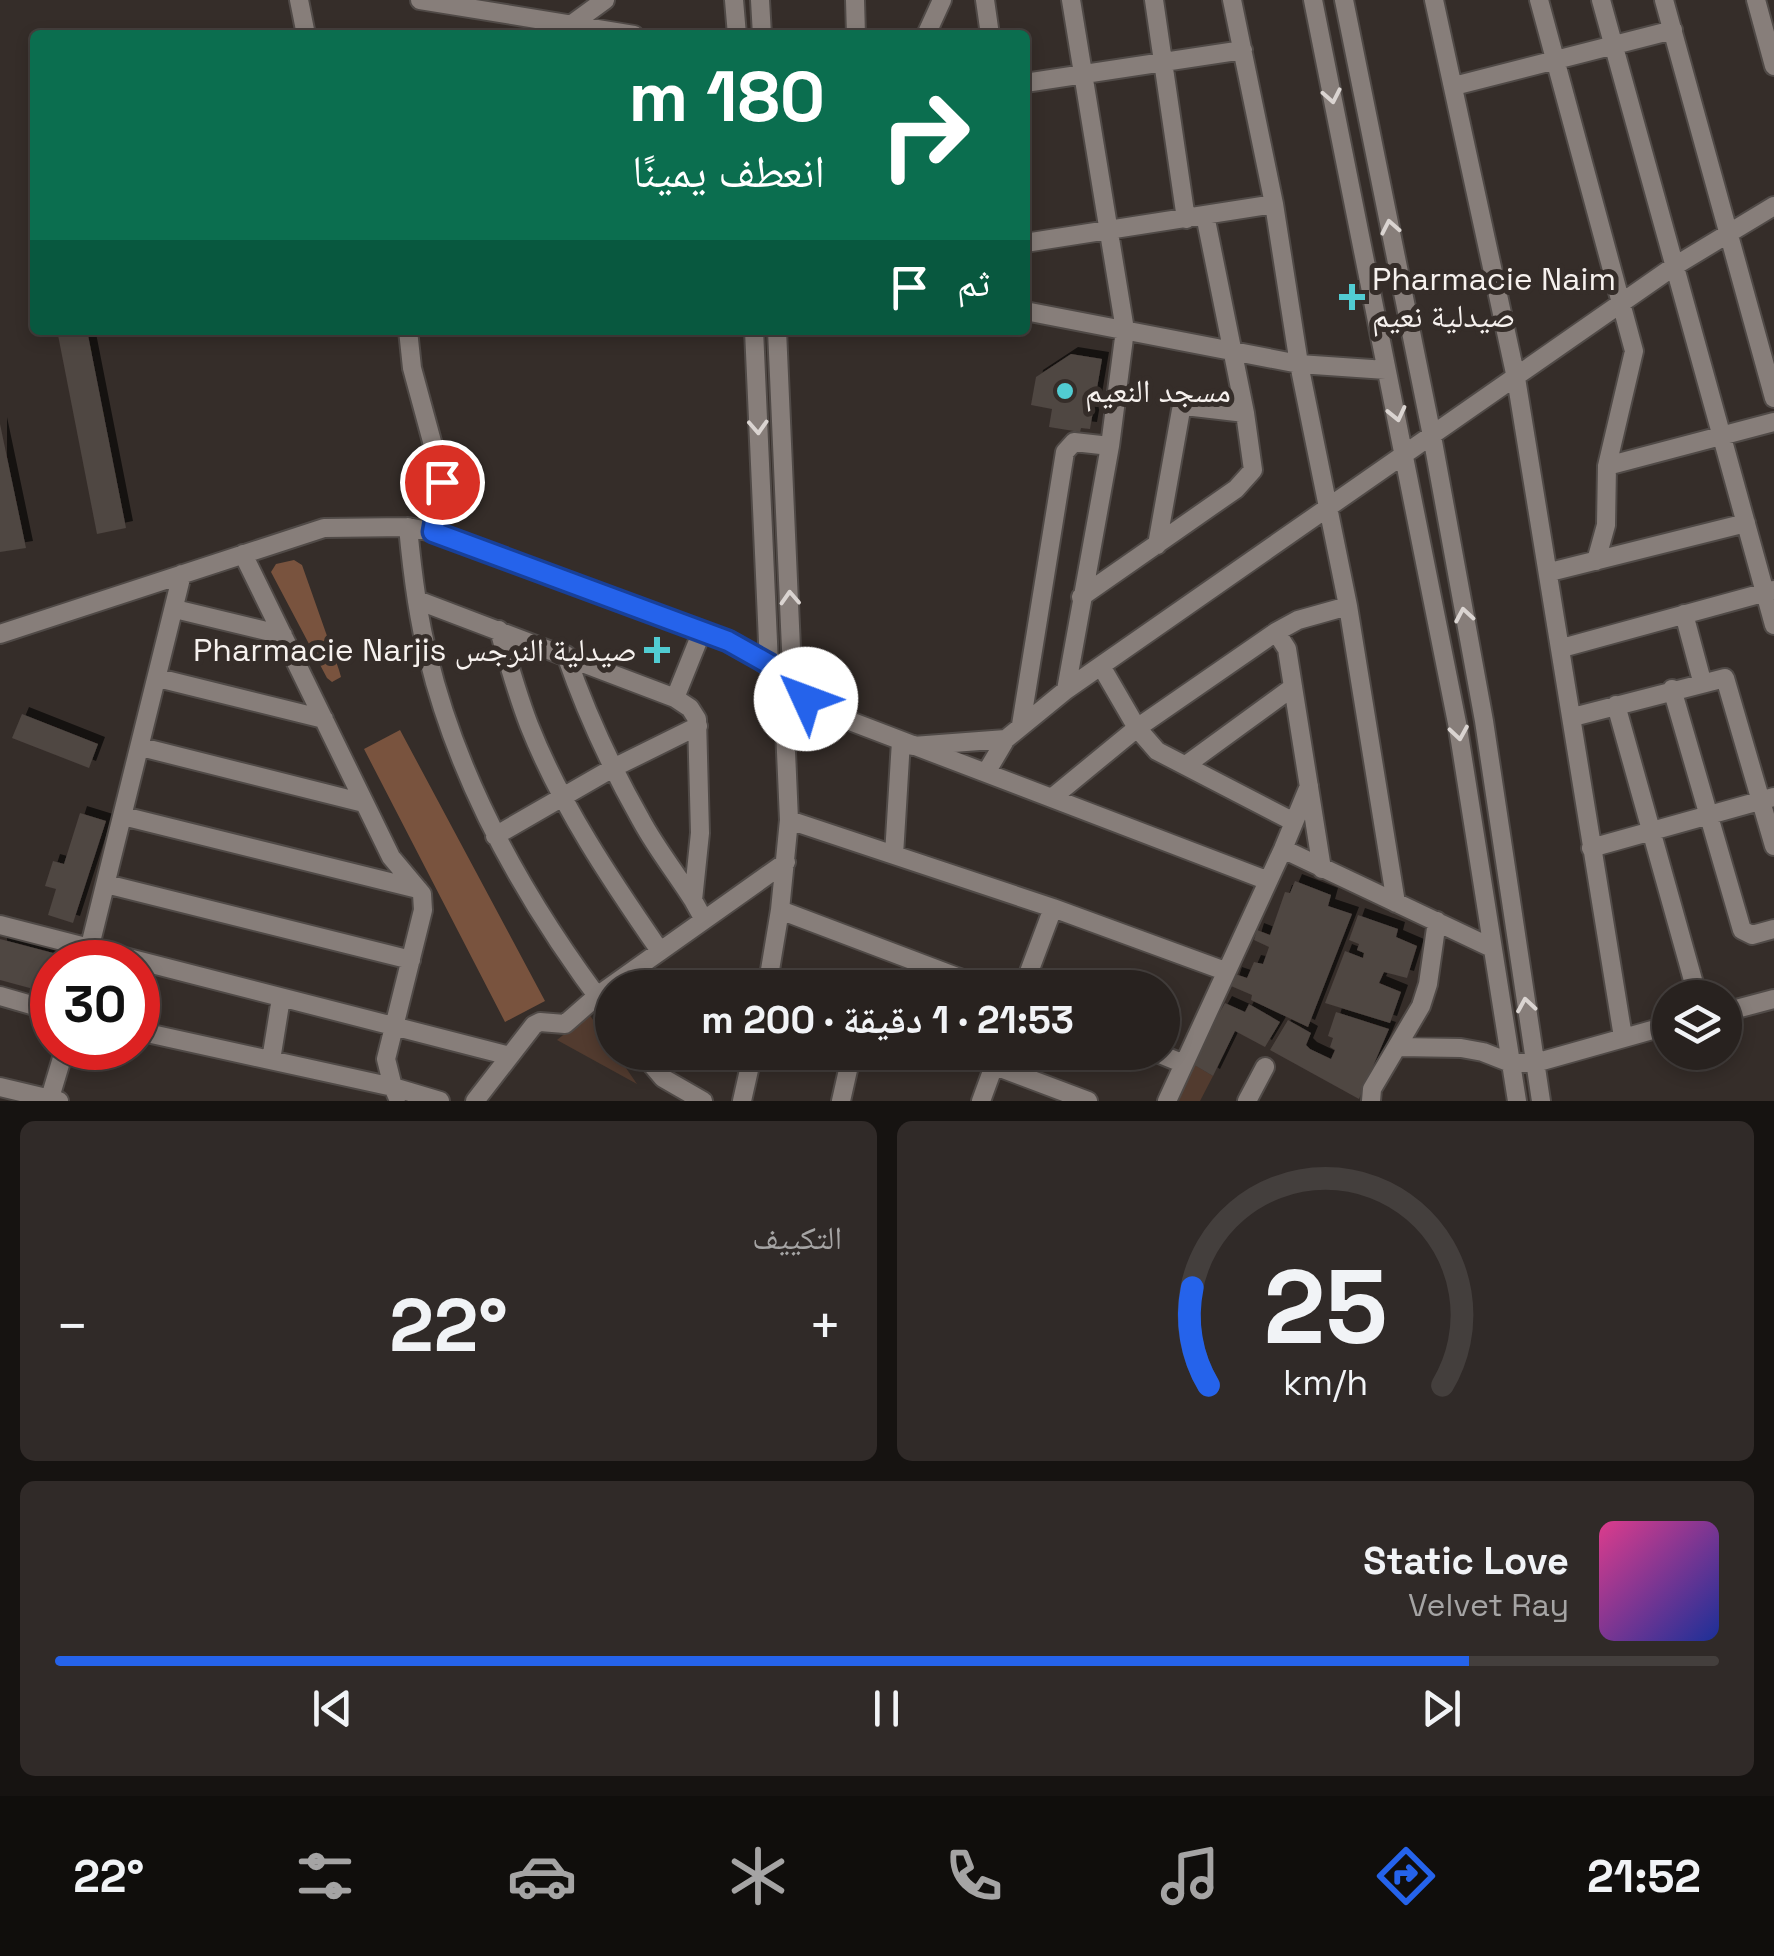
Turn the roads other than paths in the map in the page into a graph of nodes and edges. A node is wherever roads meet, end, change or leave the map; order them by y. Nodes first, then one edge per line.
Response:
1 (299, 0) edge
2 (420, 0) edge
3 (734, 0) edge
4 (760, 0) edge
5 (855, 0) edge
6 (942, 0) edge
7 (985, 0) edge
8 (1071, 0) edge
9 (1154, 0) edge
10 (1232, 0) edge
11 (1313, 0) edge
12 (1344, 0) edge
13 (1434, 0) edge
14 (1539, 0) edge
15 (1600, 0) edge
16 (1664, 0) edge
17 (1756, 0) edge
18 (602, 1) edge
19 (305, 30) edge
20 (563, 30) edge
21 (737, 30) edge
22 (762, 30) edge
23 (856, 30) edge
24 (928, 30) edge
25 (989, 30) edge
26 (1673, 30) junction
27 (1614, 46) junction
28 (1243, 50) junction
29 (1556, 60) junction
30 (1163, 63) junction
31 (1774, 66) edge
32 (1081, 74) junction
33 (1030, 82) edge
34 (1454, 86) junction
35 (1274, 204) junction
36 (1774, 206) edge
37 (1195, 217) junction
38 (1729, 231) junction
39 (1107, 232) junction
40 (1030, 242) edge
41 (1673, 267) junction
42 (1622, 304) junction
43 (1030, 312) edge
44 (1125, 330) junction
45 (409, 335) edge
46 (754, 335) edge
47 (777, 335) edge
48 (1233, 349) junction
49 (1299, 364) junction
50 (1386, 370) junction
51 (1516, 378) junction
52 (1774, 398) edge
53 (1245, 412) junction
54 (1774, 422) edge
55 (1432, 436) junction
56 (1722, 436) junction
57 (1110, 446) junction
58 (1406, 455) junction
59 (1607, 466) junction
60 (1329, 509) junction
61 (1746, 523) junction
62 (408, 527) junction
63 (433, 532) junction
64 (1156, 545) junction
65 (243, 554) junction
66 (1596, 561) junction
67 (1550, 572) junction
68 (182, 574) junction
69 (1770, 591) edge
70 (1081, 597) junction
71 (417, 600) junction
72 (1348, 606) junction
73 (175, 609) junction
74 (1684, 614) junction
75 (1774, 625) edge
76 (499, 630) junction
77 (702, 632) junction
78 (1276, 632) junction
79 (0, 634) edge
80 (283, 635) junction
81 (1562, 648) junction
82 (566, 655) junction
83 (769, 664) junction
84 (1101, 666) junction
85 (158, 678) junction
86 (1702, 682) junction
87 (1293, 688) junction
88 (1672, 689) junction
89 (795, 690) junction
90 (1066, 690) junction
91 (675, 698) junction
92 (1616, 705) junction
93 (1573, 717) junction
94 (324, 719) junction
95 (1022, 725) junction
96 (698, 726) junction
97 (1137, 728) junction
98 (785, 729) junction
99 (1006, 738) junction
100 (907, 743) junction
101 (141, 748) junction
102 (1186, 765) junction
103 (613, 768) junction
104 (986, 771) junction
105 (1309, 786) junction
106 (562, 796) junction
107 (1053, 798) junction
108 (1768, 799) edge
109 (364, 803) junction
110 (1708, 815) junction
111 (123, 816) junction
112 (788, 820) junction
113 (1294, 822) junction
114 (1652, 831) junction
115 (495, 836) junction
116 (1774, 846) edge
117 (1591, 848) junction
118 (1283, 849) junction
119 (894, 855) junction
120 (786, 862) junction
121 (1322, 868) junction
122 (1266, 880) junction
123 (106, 884) junction
124 (418, 889) junction
125 (692, 900) junction
126 (1396, 902) junction
127 (1053, 908) junction
128 (780, 910) junction
129 (704, 920) junction
130 (1437, 921) junction
131 (0, 925) edge
132 (1774, 929) edge
133 (43, 940) edge
134 (92, 940) edge
135 (1492, 948) junction
136 (660, 952) junction
137 (411, 960) junction
138 (634, 970) edge
139 (769, 970) edge
140 (938, 970) edge
141 (1031, 970) edge
142 (1225, 971) junction
143 (160, 972) edge
144 (1693, 980) edge
145 (595, 993) edge
146 (0, 996) edge
147 (281, 998) junction
148 (595, 998) edge
149 (1774, 999) edge
150 (30, 1005) edge
151 (1742, 1007) edge
152 (394, 1027) junction
153 (1652, 1030) edge
154 (160, 1037) edge
155 (1624, 1037) junction
156 (1399, 1046) junction
157 (510, 1056) junction
158 (271, 1060) junction
159 (1180, 1062) edge
160 (1511, 1062) junction
161 (1535, 1063) junction
162 (1184, 1064) junction
163 (1265, 1066) dead end
164 (59, 1070) edge
165 (657, 1070) edge
166 (749, 1070) edge
167 (848, 1070) edge
168 (993, 1070) edge
169 (1021, 1070) edge
170 (0, 1087) edge
171 (396, 1094) edge
172 (53, 1100) edge
173 (440, 1101) edge
174 (475, 1101) edge
175 (703, 1101) edge
176 (742, 1101) edge
177 (841, 1101) edge
178 (981, 1101) edge
179 (1088, 1101) edge
180 (1167, 1101) edge
181 (1247, 1101) edge
182 (1371, 1101) edge
183 (1517, 1101) edge
184 (1541, 1101) edge

1 - 19 street
2 - 20 street
3 - 21 street
4 - 22 street
5 - 23 street
6 - 24 street
7 - 25 street
8 - 32 street
9 - 30 street
10 - 28 street
11 -> 50 street
55 -> 12 street
13 - 34 street
14 - 29 street
15 - 27 street
16 - 26 street
17 - 31 street
18 - 20 street
26 - 27 street
26 - 38 street
27 - 29 street
27 - 41 street
28 - 30 street
28 - 35 street
29 - 34 street
29 - 42 street
30 - 32 street
30 - 37 street
32 - 33 street
32 - 39 street
34 - 51 street
35 - 37 street
35 - 49 street
36 - 38 street
37 - 39 street
37 - 48 street
38 - 41 street
38 - 52 street
39 - 40 street
39 - 44 street
41 - 42 street
41 - 56 street
42 - 51 street
42 - 59 street
43 - 44 street
44 - 48 street
44 - 57 street
45 - 63 street
46 -> 83 street
89 -> 47 street
48 - 49 street
48 - 53 street
49 - 50 street
49 - 60 street
50 -> 58 street
51 - 55 street
51 - 67 street
53 - 64 street
53 - 64 street
54 - 56 street
55 - 58 street
161 -> 55 street
56 - 59 street
56 - 61 street
57 - 70 street
57 - 95 street
58 - 60 street
58 -> 135 street
59 - 66 street
60 - 72 street
60 - 84 street
61 - 66 street
61 - 69 street
62 - 63 street
62 - 65 street
62 - 71 street
63 - 77 street
64 - 70 street
65 - 68 street
65 - 80 street
66 - 67 street
67 - 81 street
68 - 73 street
68 - 79 street
69 - 74 street
69 - 75 street
70 - 90 street
71 - 76 street
71 - 115 street
72 - 78 street
72 - 126 street
73 - 80 street
73 - 85 street
74 - 81 street
74 - 86 street
76 - 82 street
76 - 106 street
77 - 83 street
77 - 91 street
78 - 87 street
78 - 97 street
80 - 94 street
81 - 93 street
82 - 91 street
82 - 103 street
83 - 89 street
83 - 98 street
84 - 90 street
84 - 97 street
85 - 94 street
85 - 101 street
86 - 88 street
86 - 108 street
87 - 102 street
87 - 105 street
88 - 92 street
88 - 110 street
89 - 98 street
89 - 100 street
90 - 95 street
91 - 96 street
92 - 93 street
92 - 114 street
93 - 117 street
94 - 109 street
95 - 99 street
96 - 103 street
96 - 125 street
97 - 102 street
97 - 107 street
98 - 112 street
99 - 100 street
99 - 104 street
100 - 104 street
100 - 119 street
101 - 109 street
101 - 111 street
102 - 113 street
103 - 106 street
103 - 125 street
104 - 107 street
105 - 113 street
105 - 121 street
106 - 115 street
106 - 136 street
107 - 122 street
108 - 110 street
108 - 116 street
109 - 124 street
110 - 114 street
110 - 132 street
111 - 123 street
111 - 124 street
112 - 119 street
112 - 120 street
113 - 118 street
114 - 117 street
114 - 144 street
115 - 145 street
117 - 155 street
118 - 121 street
118 - 122 street
119 - 127 street
120 - 128 street
120 - 129 street
121 - 126 street
122 - 142 street
123 - 134 street
123 - 137 street
124 - 137 street
125 - 129 street
126 - 130 street
127 - 141 street
127 - 142 street
128 - 139 street
128 - 140 street
129 - 136 street
130 - 135 street
130 - 156 street
131 - 133 street
135 - 160 street
136 - 138 street
137 - 152 street
142 - 162 street
143 - 147 street
146 - 150 street
147 - 152 street
147 - 158 street
148 - 157 street
149 - 151 street
152 - 157 street
152 - 171 street
153 - 155 street
154 - 158 street
155 - 161 street
156 - 160 street
156 - 182 street
157 - 174 street
158 - 171 street
159 - 162 street
160 - 161 street
160 - 183 street
161 - 184 street
162 - 180 street
163 - 181 street
164 - 172 street
165 - 175 street
166 - 176 street
167 - 177 street
168 - 178 street
169 - 179 street
170 - 172 street
171 - 173 street

